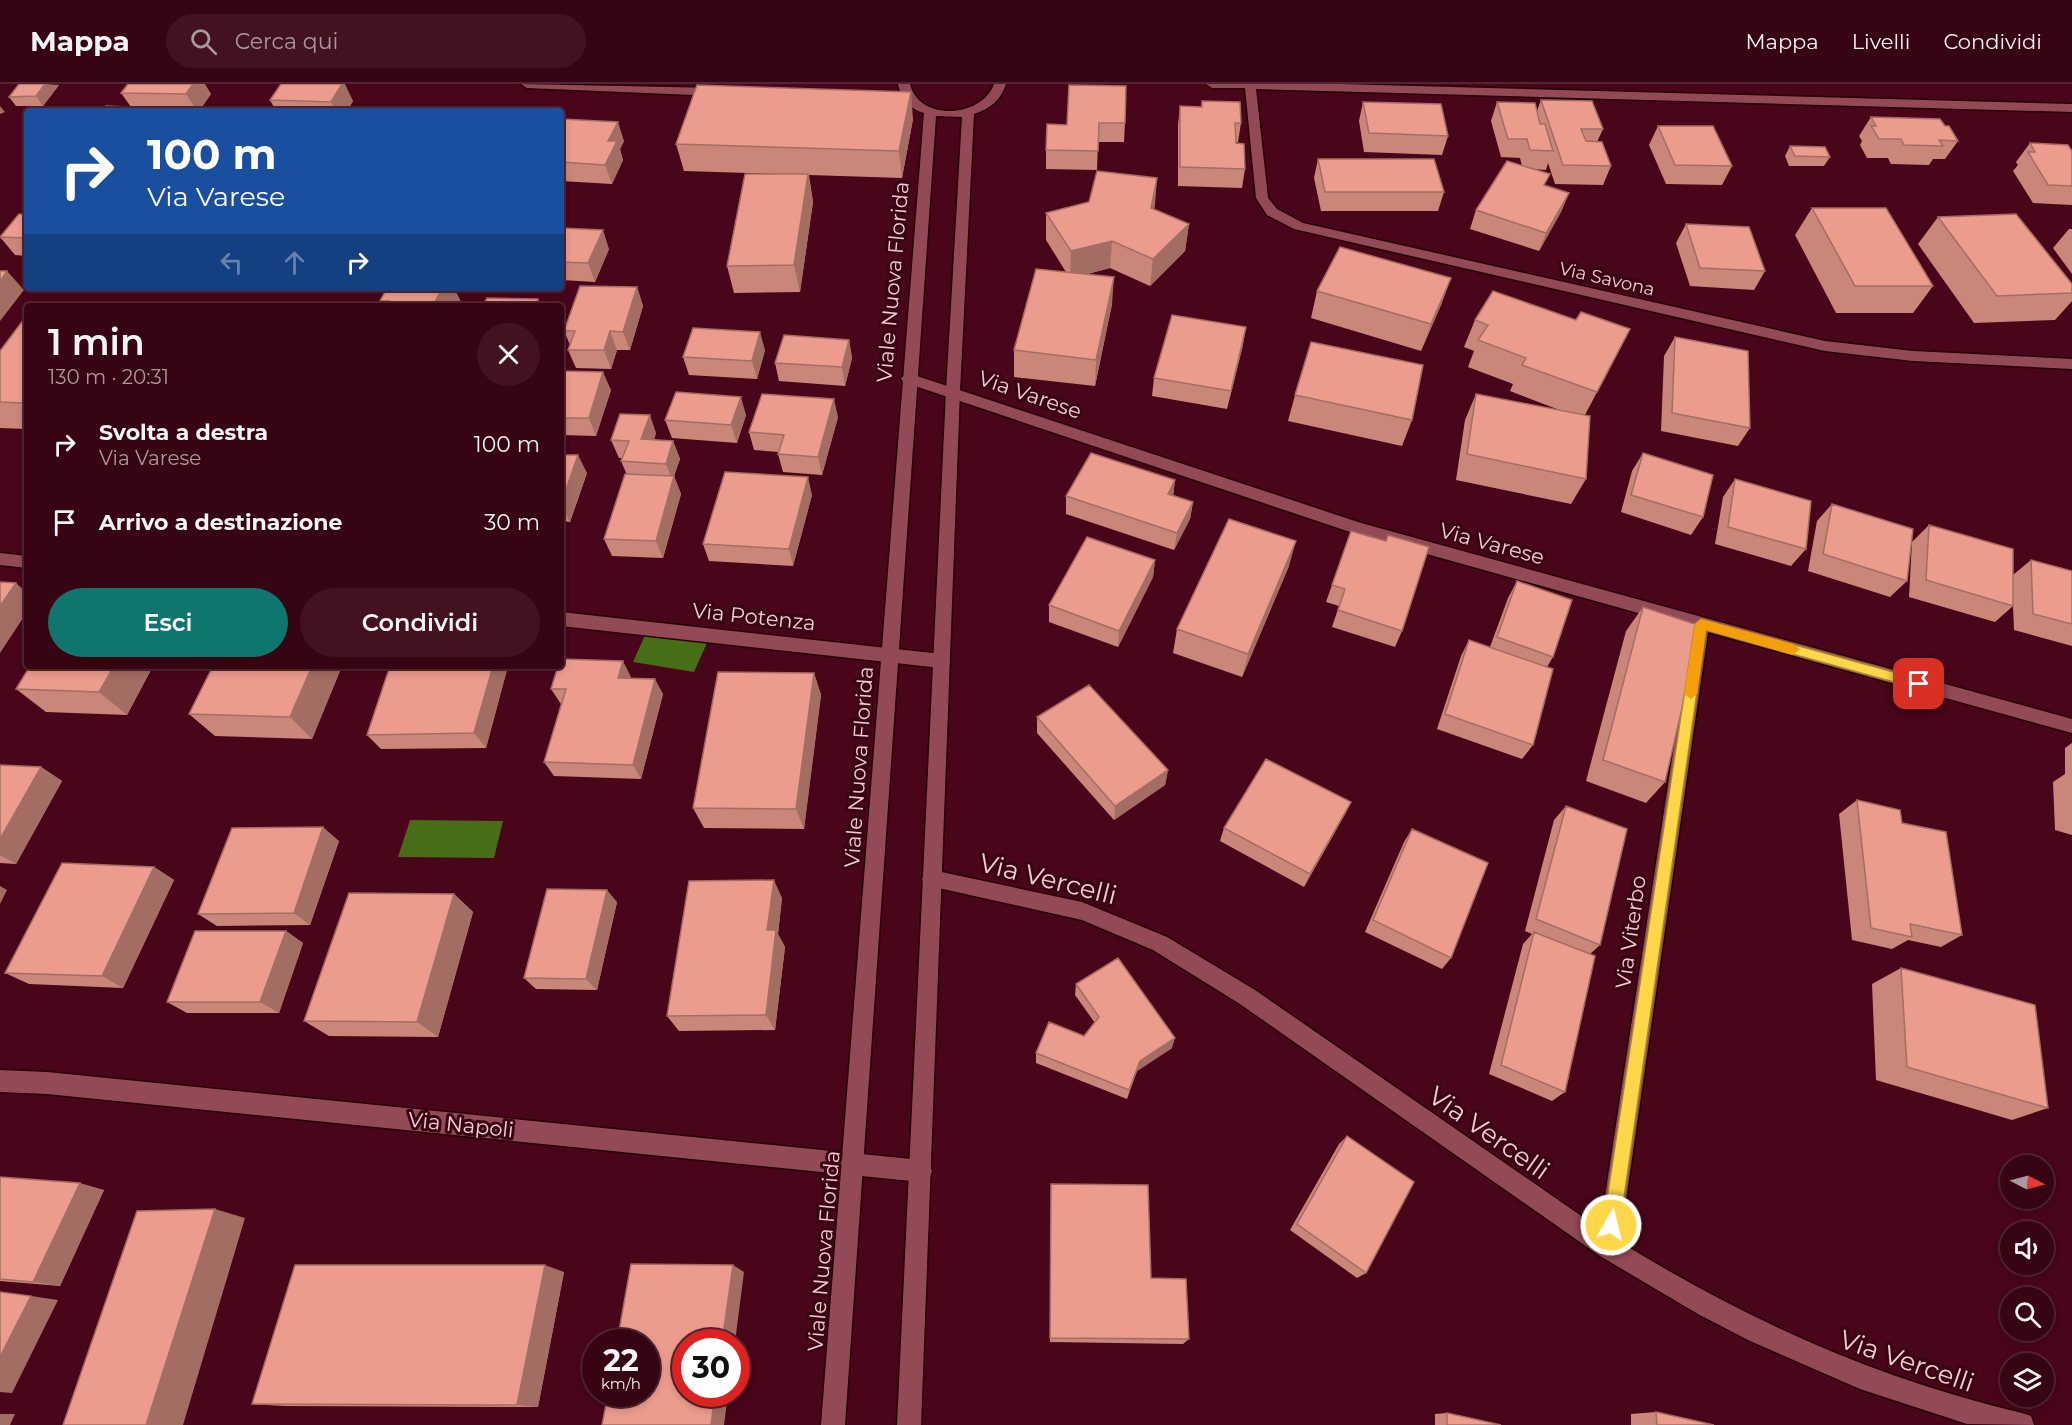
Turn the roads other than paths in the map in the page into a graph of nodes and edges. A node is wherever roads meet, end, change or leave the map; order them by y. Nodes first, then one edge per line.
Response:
1 (527, 84) edge
2 (904, 84) edge
3 (1000, 84) edge
4 (1212, 84) edge
5 (1250, 84) edge
6 (729, 93) edge
7 (2072, 108) edge
8 (930, 112) junction
9 (968, 112) junction
10 (2072, 364) edge
11 (908, 378) junction
12 (953, 391) junction
13 (0, 559) edge
14 (24, 562) edge
15 (564, 619) edge
16 (1701, 624) junction
17 (888, 654) junction
18 (941, 661) junction
19 (2072, 726) edge
20 (932, 879) junction
21 (0, 1081) edge
22 (854, 1165) junction
23 (921, 1171) junction
24 (1608, 1248) junction
25 (833, 1425) edge
26 (909, 1425) edge
27 (2022, 1425) edge

1 - 6 street
2 - 8 street
3 - 9 street
4 - 5 street
5 - 7 street
5 - 10 street, Via Savona
8 - 9 street
8 - 11 street, Viale Nuova Florida
9 - 12 street
11 - 12 street, Via Varese
11 - 17 street, Viale Nuova Florida
12 - 16 street, Via Varese
12 - 18 street
13 - 14 street
15 - 17 street, Via Potenza
16 - 19 street, Via Varese
16 - 24 street, Via Viterbo
17 - 18 street, Via Potenza
17 - 22 street, Viale Nuova Florida
18 - 20 street
20 - 23 street
20 - 24 street, Via Vercelli
21 - 22 street, Via Napoli
22 - 23 street, Via Napoli
22 - 25 street, Viale Nuova Florida
23 - 26 street
24 - 27 street, Via Vercelli

